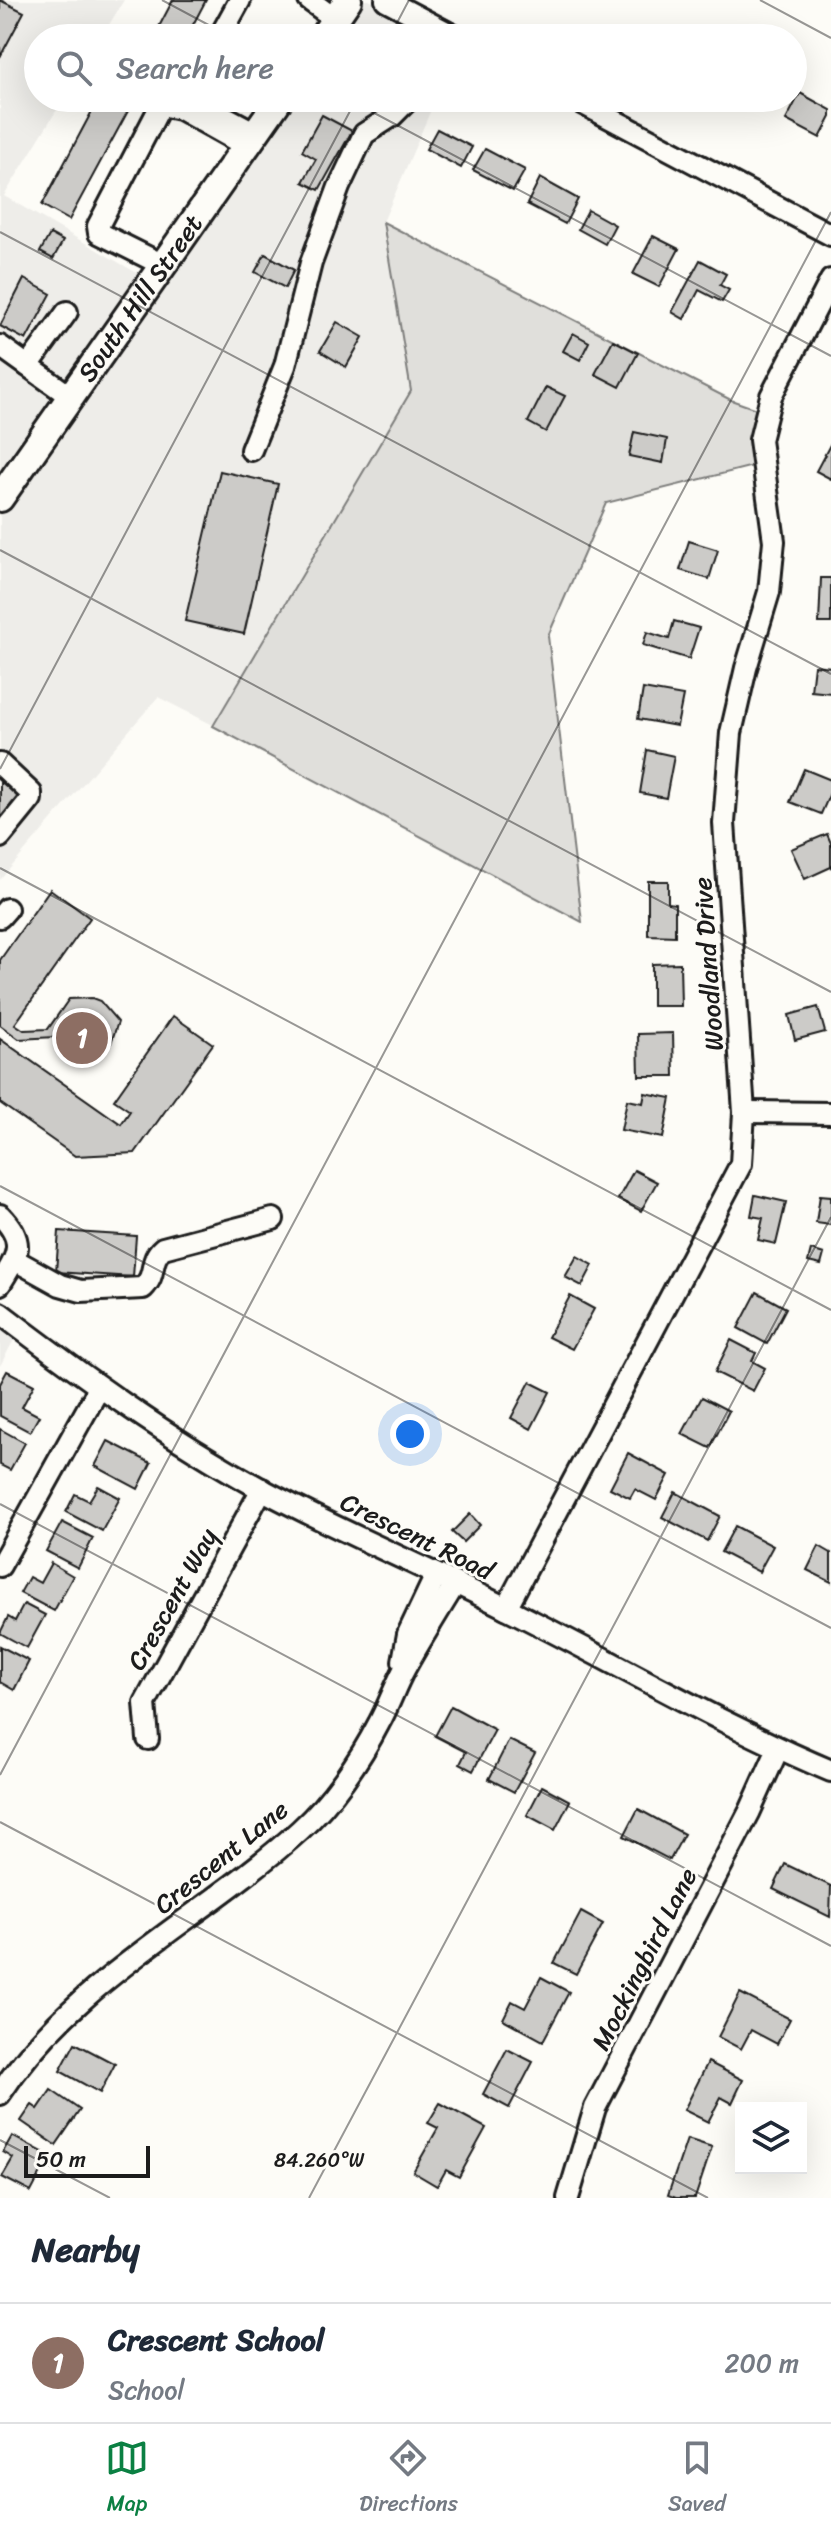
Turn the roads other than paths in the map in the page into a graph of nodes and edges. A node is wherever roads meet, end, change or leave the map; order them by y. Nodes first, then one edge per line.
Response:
1 (240, 0) edge
2 (309, 0) edge
3 (386, 0) edge
4 (335, 19) edge
5 (227, 24) edge
6 (430, 24) edge
7 (157, 112) edge
8 (187, 112) edge
9 (218, 112) edge
10 (270, 112) edge
11 (396, 112) edge
12 (598, 112) edge
13 (251, 140) junction
14 (831, 235) edge
15 (163, 265) junction
16 (831, 280) edge
17 (67, 312) dead end
18 (0, 346) edge
19 (28, 366) junction
20 (71, 397) junction
21 (251, 450) dead end
22 (0, 498) edge
23 (0, 764) edge
24 (0, 837) edge
25 (744, 1112) junction
26 (831, 1113) edge
27 (0, 1215) edge
28 (273, 1219) dead end
29 (15, 1260) junction
30 (0, 1284) edge
31 (0, 1313) edge
32 (99, 1388) junction
33 (262, 1489) junction
34 (0, 1566) edge
35 (445, 1579) junction
36 (506, 1608) junction
37 (148, 1739) dead end
38 (778, 1749) junction
39 (831, 1771) edge
40 (0, 2094) edge
41 (568, 2198) edge

1 - 5 street
2 - 4 street
3 - 6 street
7 - 15 street
8 - 13 street
9 - 13 street
10 - 13 main road, South Hill Street
11 - 21 street
12 - 14 street
13 - 15 main road, South Hill Street
15 - 20 main road, South Hill Street
16 - 25 street, Woodland Drive
17 - 19 street
18 - 19 street
19 - 20 street
20 - 22 main road, South Hill Street
23 - 24 street
25 - 26 street
25 - 36 street, Woodland Drive
27 - 29 street
28 - 29 street
29 - 30 street
31 - 32 street, Crescent Road
32 - 33 street, Crescent Road
32 - 34 street
33 - 35 street, Crescent Road
33 - 37 street, Crescent Way
35 - 36 street, Crescent Road
35 - 40 street, Crescent Lane
36 - 38 street, Crescent Road
38 - 39 street, Crescent Road
38 - 41 street, Mockingbird Lane

